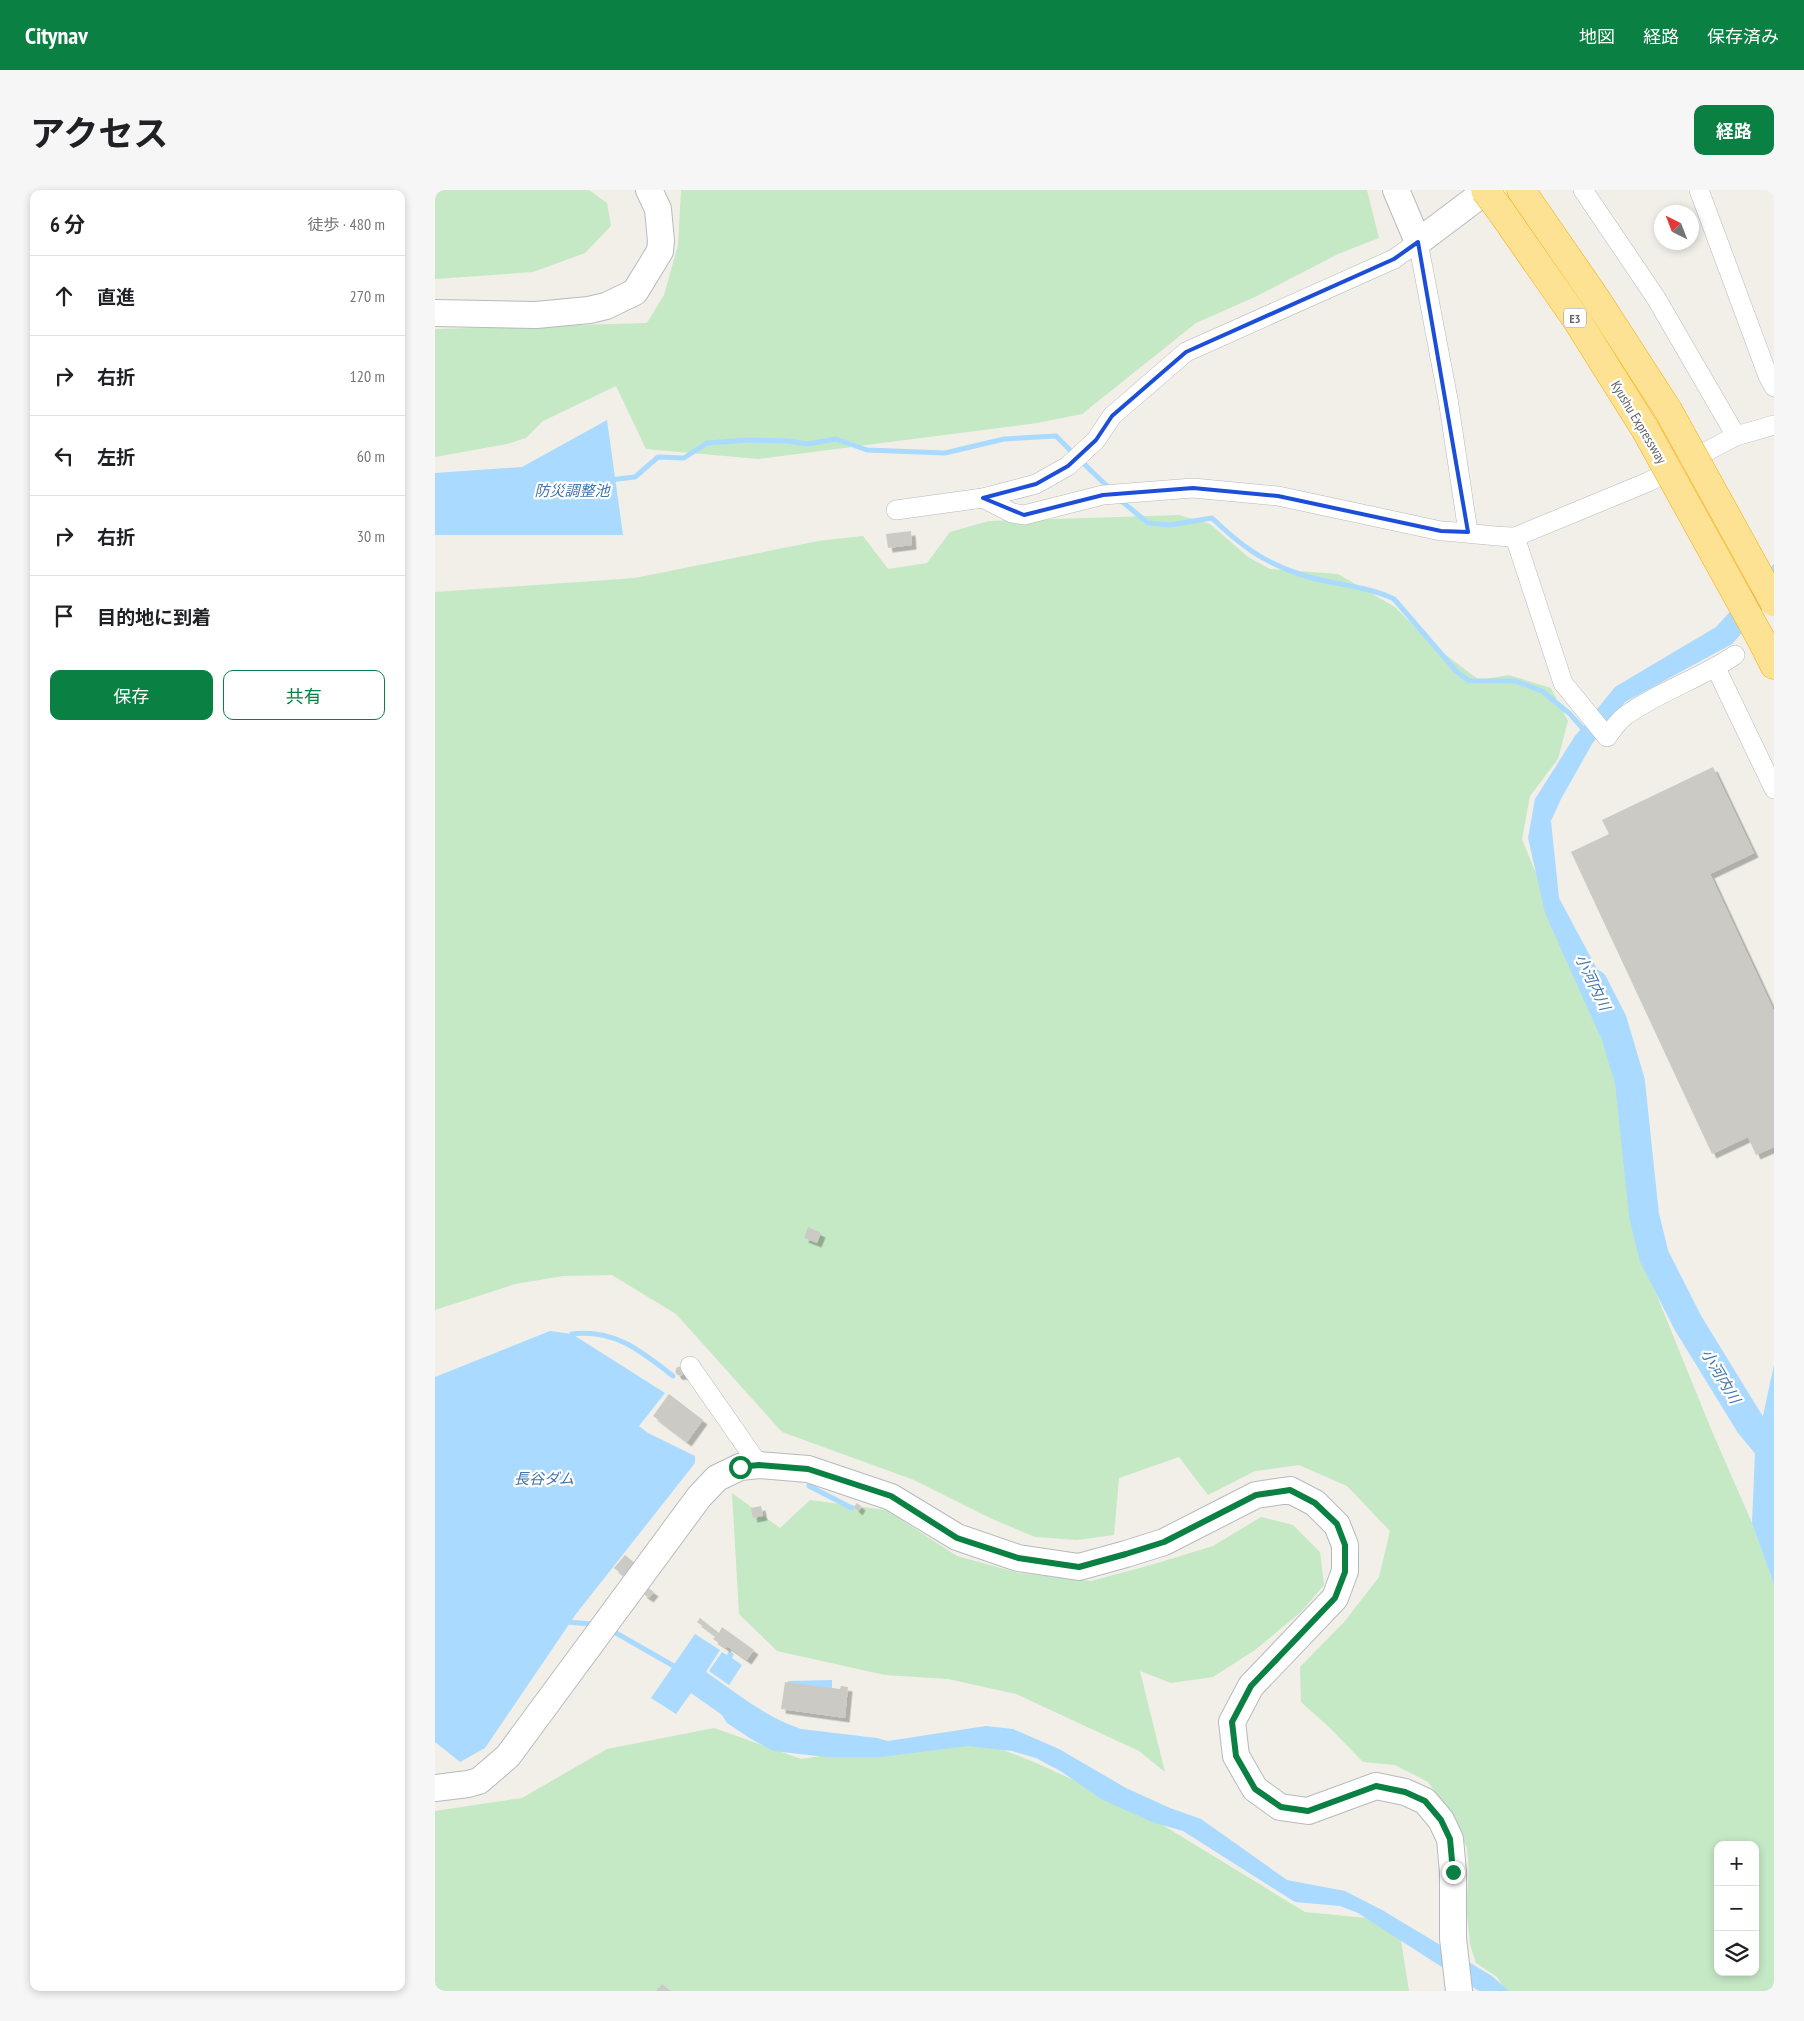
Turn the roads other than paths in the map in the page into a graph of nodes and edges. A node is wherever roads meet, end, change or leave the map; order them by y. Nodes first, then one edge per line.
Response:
1 (649, 190) edge
2 (1396, 190) edge
3 (1583, 190) edge
4 (1699, 190) edge
5 (1523, 193) edge
6 (1491, 197) edge
7 (1418, 242) junction
8 (435, 313) edge
9 (1774, 387) edge
10 (1774, 425) edge
11 (1736, 436) junction
12 (983, 498) junction
13 (896, 510) dead end
14 (1468, 532) junction
15 (1515, 537) junction
16 (1774, 602) edge
17 (1735, 655) dead end
18 (1774, 665) edge
19 (1716, 668) junction
20 (1774, 789) edge
21 (690, 1366) dead end
22 (759, 1465) junction
23 (435, 1788) edge
24 (1459, 1988) edge

1 - 8 street
2 - 7 street
3 - 11 street
4 - 9 street
5 - 16 highway, E3, bridge
6 - 7 street
6 - 18 highway, Kyushu Expressway / E3, bridge
7 - 12 street
7 - 14 street
10 - 11 street
11 - 15 street
12 - 13 street
12 - 14 street
14 - 15 street
15 - 19 street
17 - 19 street
19 - 20 street
21 - 22 street
22 - 23 street
22 - 24 street

